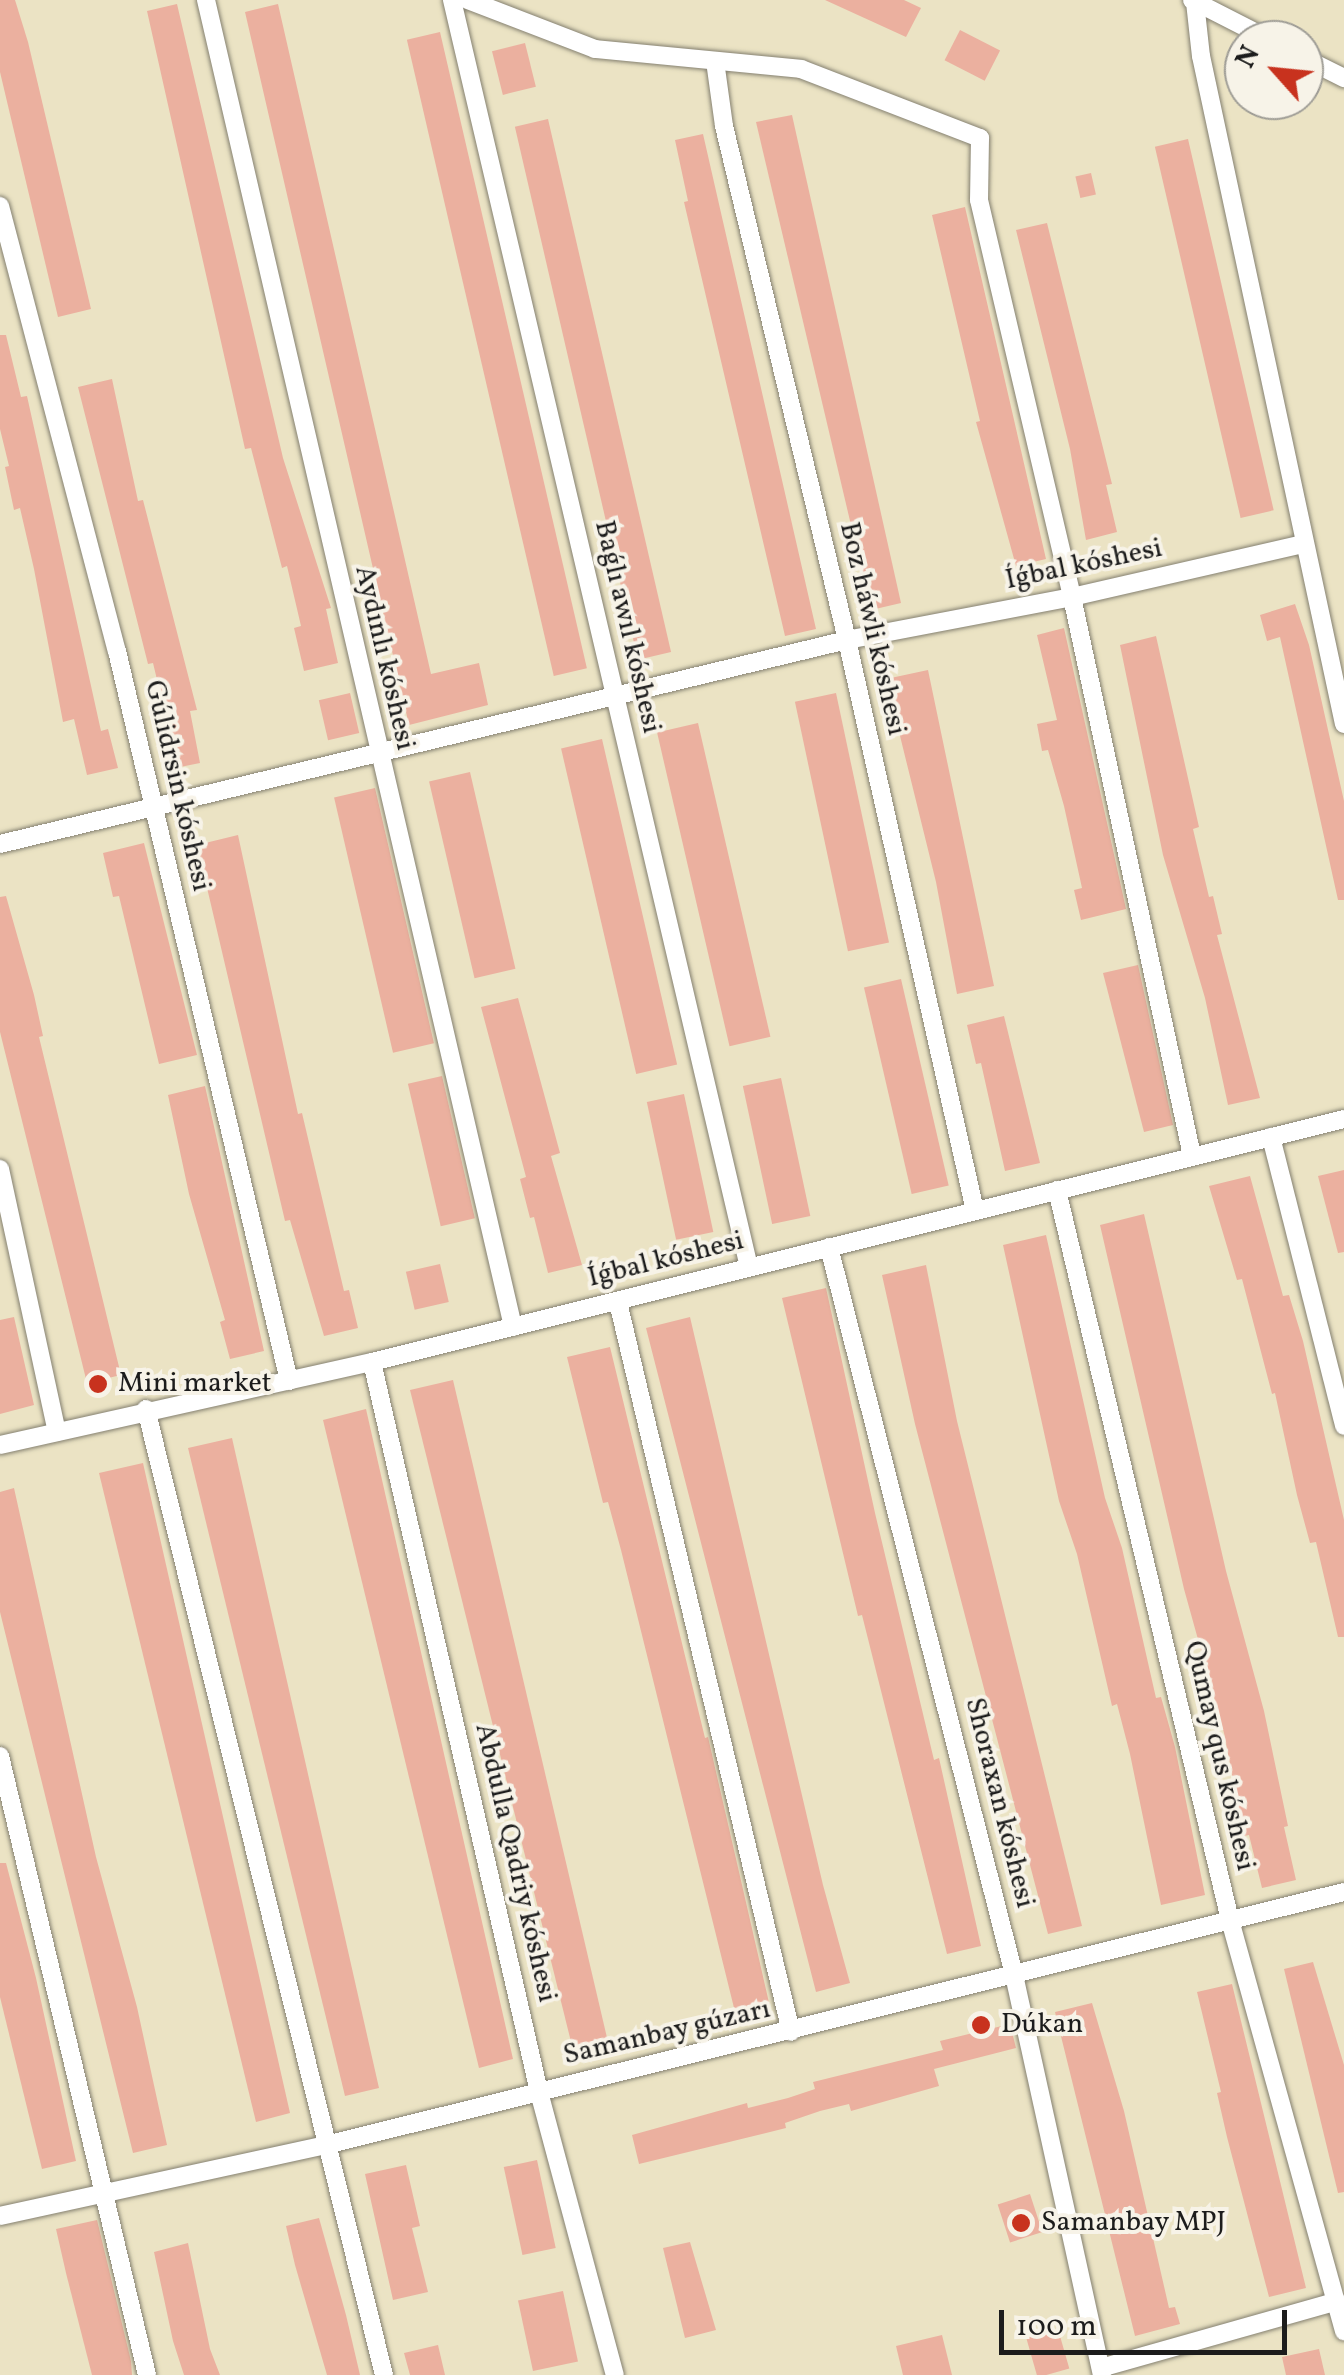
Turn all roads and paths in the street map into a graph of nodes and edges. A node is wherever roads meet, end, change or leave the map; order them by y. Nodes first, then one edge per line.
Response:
1 (206, 0) edge
2 (452, 0) edge
3 (468, 0) edge
4 (1194, 1) edge
5 (1231, 20) edge
6 (715, 61) junction
7 (0, 206) edge
8 (1303, 544) junction
9 (1072, 597) junction
10 (847, 640) junction
11 (616, 699) junction
12 (1344, 724) edge
13 (378, 756) junction
14 (154, 808) junction
15 (0, 844) edge
16 (1344, 1120) edge
17 (1271, 1137) junction
18 (1192, 1156) junction
19 (0, 1169) edge
20 (1057, 1190) junction
21 (974, 1211) junction
22 (829, 1247) junction
23 (749, 1267) junction
24 (618, 1302) junction
25 (513, 1326) junction
26 (372, 1362) junction
27 (289, 1380) junction
28 (146, 1409) junction
29 (1344, 1426) edge
30 (56, 1432) junction
31 (0, 1445) edge
32 (0, 1756) edge
33 (1344, 1892) edge
34 (1230, 1920) junction
35 (1014, 1974) junction
36 (791, 2032) junction
37 (539, 2092) junction
38 (326, 2145) junction
39 (105, 2196) junction
40 (0, 2216) edge
41 (1337, 2301) junction
42 (1344, 2331) edge
43 (1102, 2371) edge
44 (147, 2375) edge
45 (384, 2375) edge
46 (615, 2375) edge

1 - 13 street, Aydınlı kóshesi
2 - 11 street, Baǵlı awıl kóshesi
3 - 6 street
4 - 5 street
4 - 8 street
6 - 9 street
6 - 10 street, Boz háwli kóshesi
7 - 14 street, Gúlidrsin kóshesi
8 - 9 street, Íǵbal kóshesi
8 - 12 street
9 - 10 street, Íǵbal kóshesi
9 - 18 street
10 - 11 street, Íǵbal kóshesi
10 - 21 street, Boz háwli kóshesi
11 - 13 street, Íǵbal kóshesi
11 - 23 street, Baǵlı awıl kóshesi
13 - 14 street, Íǵbal kóshesi
13 - 25 street, Aydınlı kóshesi
14 - 15 street, Íǵbal kóshesi
14 - 27 street, Gúlidrsin kóshesi
16 - 17 street, Íǵbal kóshesi
17 - 18 street, Íǵbal kóshesi
17 - 29 street
18 - 20 street, Íǵbal kóshesi
19 - 30 street
20 - 21 street, Íǵbal kóshesi
20 - 34 street, Qumay qus kóshesi
21 - 22 street, Íǵbal kóshesi
22 - 23 street, Íǵbal kóshesi
22 - 35 street, Shoraxan kóshesi
23 - 24 street, Íǵbal kóshesi
24 - 25 street, Íǵbal kóshesi
24 - 36 street
25 - 26 street, Íǵbal kóshesi
26 - 27 street, Íǵbal kóshesi
26 - 37 street, Abdulla Qadriy kóshesi
27 - 28 street, Íǵbal kóshesi
28 - 30 street, Íǵbal kóshesi
28 - 38 street
30 - 31 street, Íǵbal kóshesi
32 - 39 street
33 - 34 street, Samanbay gúzarı
34 - 35 street, Samanbay gúzarı
34 - 41 street, Qumay qus kóshesi
35 - 36 street, Samanbay gúzarı
35 - 43 street, Shoraxan kóshesi
36 - 37 street, Samanbay gúzarı
37 - 38 street, Samanbay gúzarı
37 - 46 street, Abdulla Qadriy kóshesi
38 - 39 street, Samanbay gúzarı
38 - 45 street
39 - 40 street, Samanbay gúzarı
39 - 44 street
41 - 42 street, Qumay qus kóshesi
41 - 43 street

